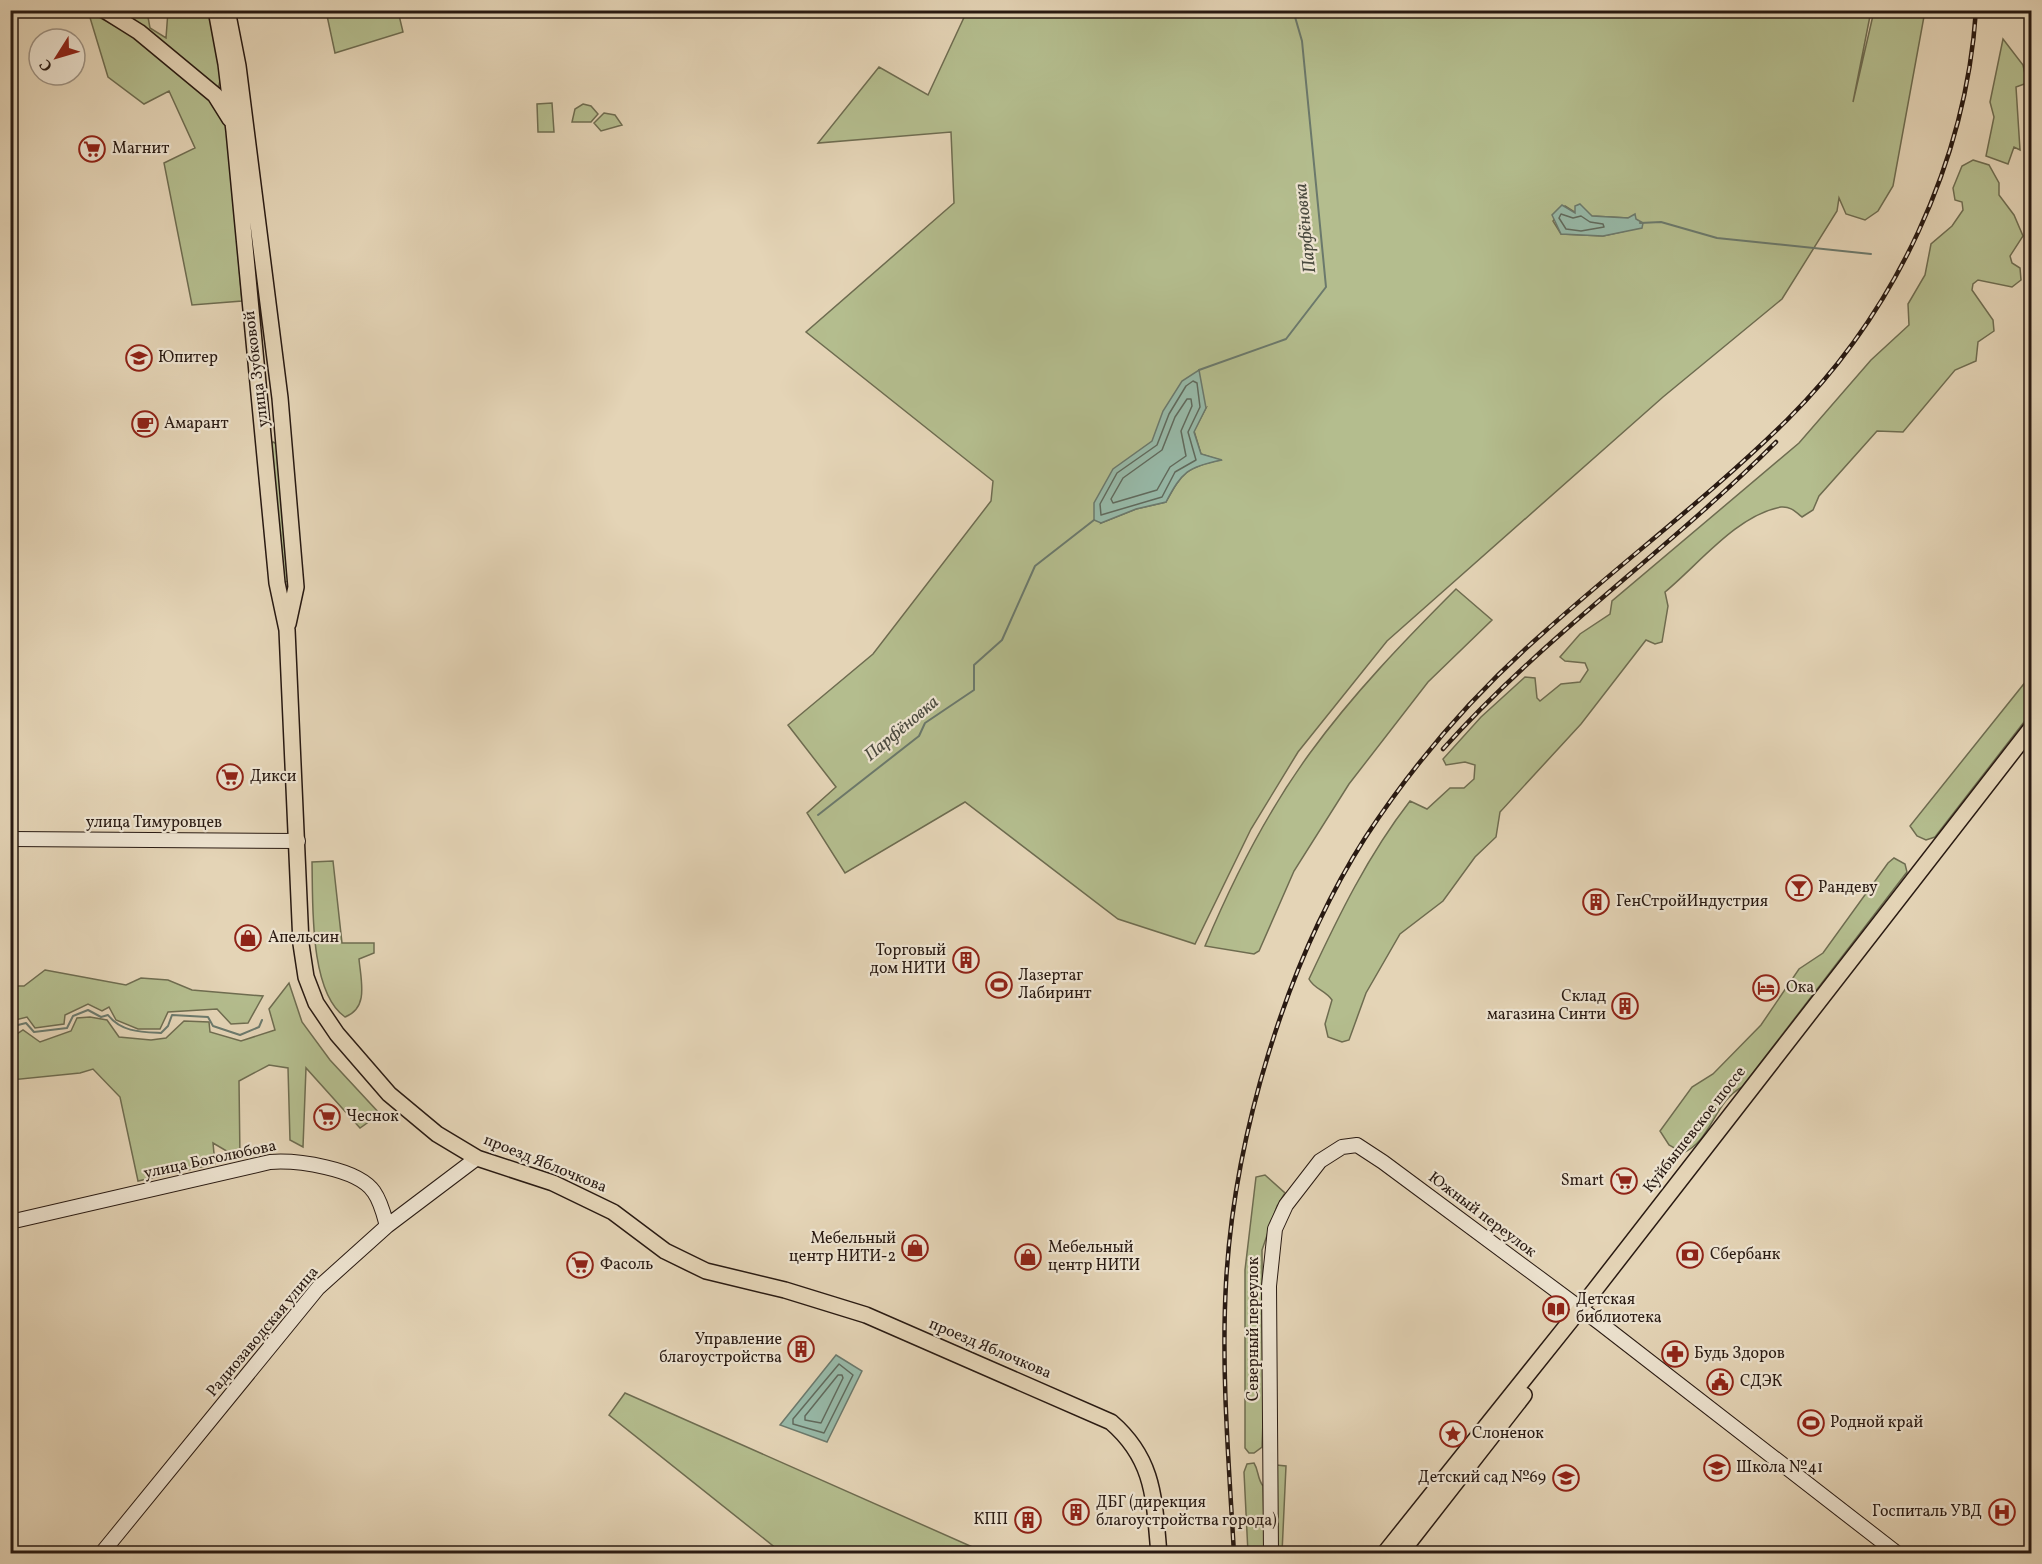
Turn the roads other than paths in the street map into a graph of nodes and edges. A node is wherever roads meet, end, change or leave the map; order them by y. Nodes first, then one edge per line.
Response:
1 (104, 10) edge
2 (216, 10) edge
3 (227, 10) edge
4 (215, 95) junction
5 (236, 103) junction
6 (233, 124) junction
7 (250, 302) junction
8 (268, 303) junction
9 (280, 398) junction
10 (258, 399) junction
11 (282, 422) junction
12 (261, 424) junction
13 (284, 442) junction
14 (264, 445) junction
15 (277, 583) junction
16 (296, 587) junction
17 (287, 630) junction
18 (2031, 727) edge
19 (2031, 740) edge
20 (10, 839) edge
21 (298, 841) junction
22 (1356, 1145) joint
23 (477, 1158) junction
24 (10, 1222) edge
25 (387, 1226) junction
26 (1584, 1311) junction
27 (1118, 1429) junction
28 (1400, 1553) edge
29 (100, 1554) edge
30 (1152, 1554) edge
31 (1159, 1554) edge
32 (1271, 1554) edge
33 (1384, 1554) edge
34 (1898, 1554) edge

1 - 4 main road
2 - 5 main road, улица Зубковой
3 - 5 main road, улица Зубковой
4 - 5 main road
4 - 6 main road
5 - 6 main road, улица Зубковой
5 - 8 main road, улица Зубковой
6 - 7 main road, улица Зубковой
7 - 8 main road
7 - 10 main road, улица Зубковой
8 - 9 main road, улица Зубковой
9 - 10 main road
9 - 11 main road, улица Зубковой
10 - 12 main road, улица Зубковой
11 - 12 main road
11 - 13 main road, улица Зубковой
12 - 14 main road, улица Зубковой
13 - 14 main road
13 - 16 main road, улица Зубковой
14 - 15 main road, улица Зубковой
15 - 16 main road
15 - 17 main road, улица Зубковой
16 - 17 main road, улица Зубковой
17 - 21 main road, улица Зубковой
18 - 26 main road, Куйбышевское шоссе
19 - 26 main road, Куйбышевское шоссе
20 - 21 street, улица Тимуровцев
21 - 23 main road, проезд Яблочкова
22 - 26 street, Южный переулок
22 - 32 street, Северный переулок
23 - 25 street, Радиозаводская улица
23 - 27 main road, проезд Яблочкова
24 - 25 street, улица Боголюбова
25 - 29 street, Радиозаводская улица
26 - 28 main road, Куйбышевское шоссе
26 - 33 main road, Куйбышевское шоссе
26 - 34 street, Южный переулок
27 - 30 main road, проезд Яблочкова
27 - 31 main road, проезд Яблочкова

